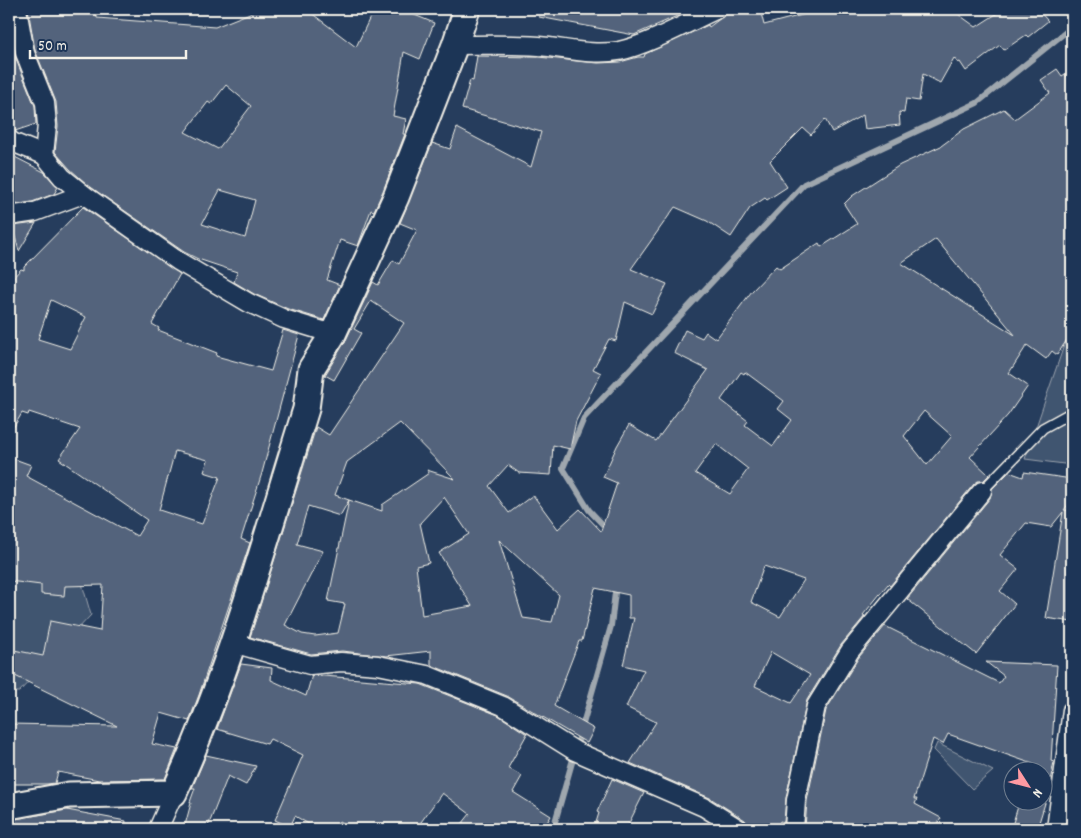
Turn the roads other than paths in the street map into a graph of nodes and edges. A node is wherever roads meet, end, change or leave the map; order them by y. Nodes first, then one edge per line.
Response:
1 (17, 9) edge
2 (467, 9) edge
3 (717, 9) edge
4 (455, 46) junction
5 (9, 139) edge
6 (44, 154) junction
7 (83, 194) junction
8 (9, 216) edge
9 (333, 334) junction
10 (1072, 412) edge
11 (982, 491) joint
12 (233, 643) junction
13 (1072, 710) edge
14 (174, 793) junction
15 (9, 806) edge
16 (158, 829) edge
17 (739, 829) edge
18 (794, 829) edge
19 (1056, 829) edge

1 - 6 street
2 - 4 street
3 - 4 street
4 - 9 street
5 - 6 street
6 - 7 street
7 - 8 street
7 - 9 street
9 - 12 street
10 - 11 lane
11 - 18 street
12 - 14 street
12 - 17 street
13 - 19 street
14 - 15 street
14 - 16 street

